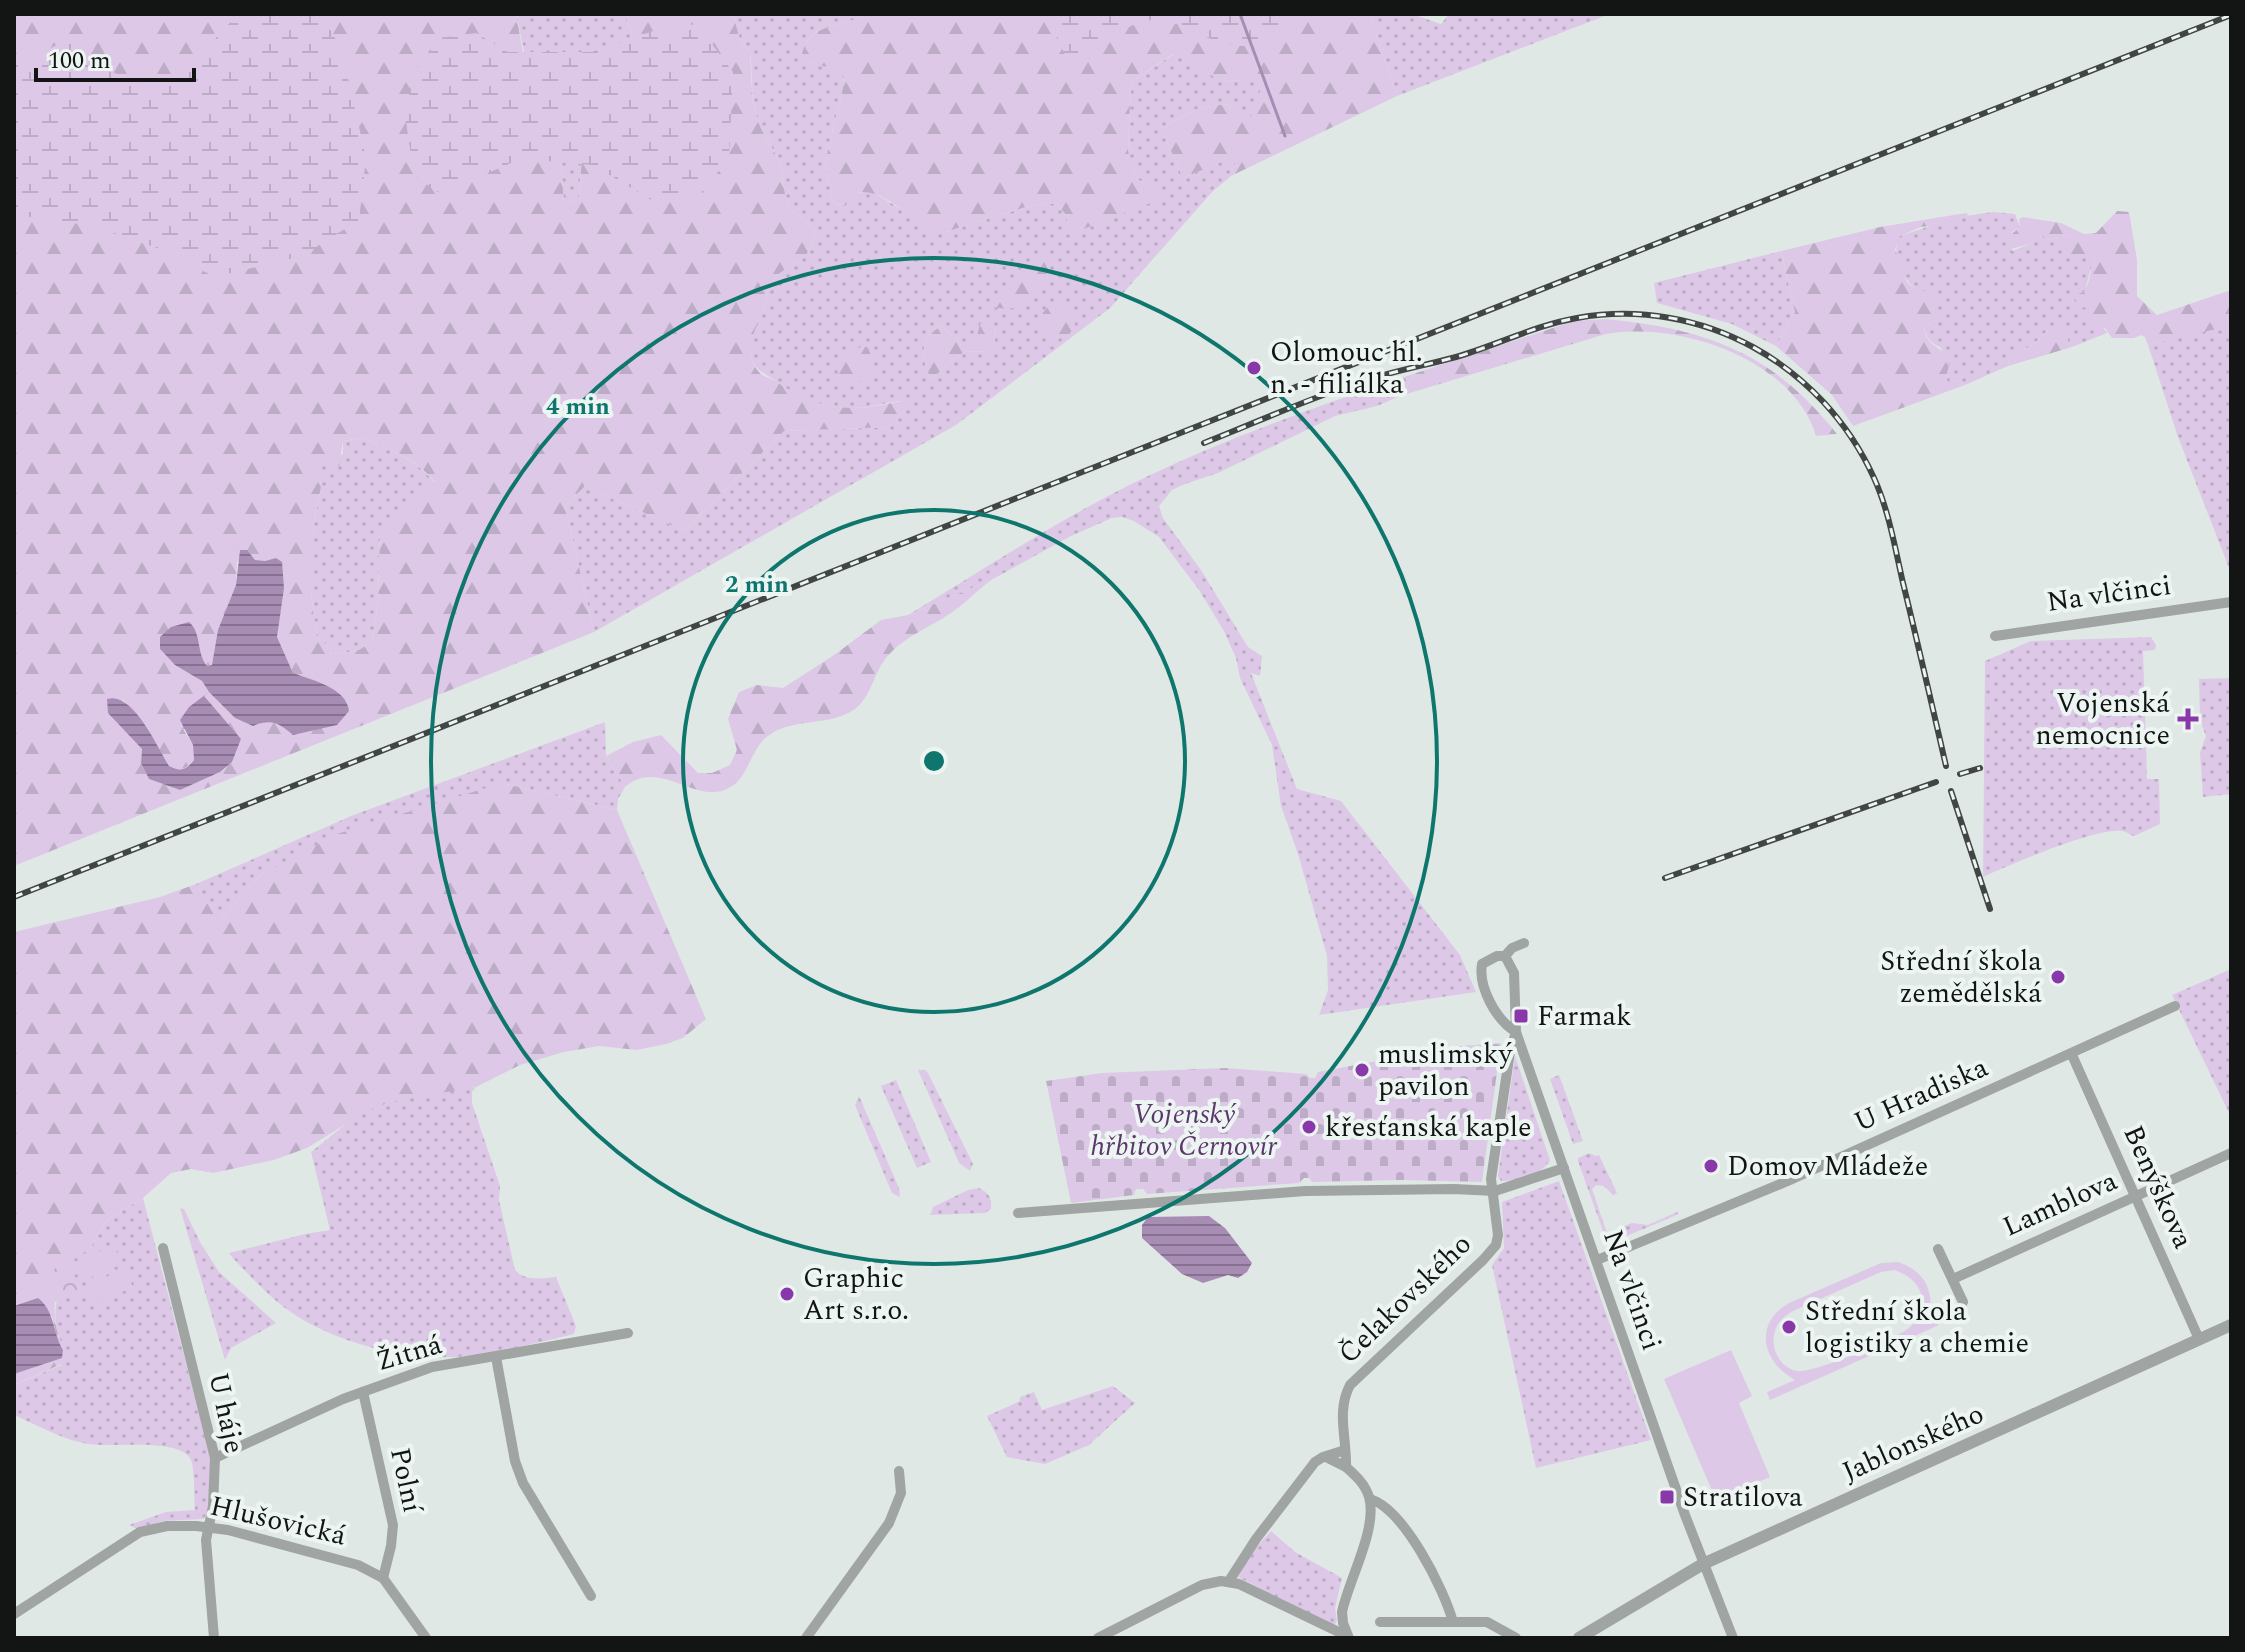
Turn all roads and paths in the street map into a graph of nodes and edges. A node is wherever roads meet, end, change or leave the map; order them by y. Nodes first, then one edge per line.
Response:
1 (2231, 602) edge
2 (1995, 636) dead end
3 (1524, 943) dead end
4 (1505, 956) junction
5 (2175, 1006) dead end
6 (1516, 1032) junction
7 (2072, 1055) junction
8 (2231, 1153) edge
9 (1564, 1168) junction
10 (1495, 1191) junction
11 (2135, 1196) junction
12 (1018, 1213) dead end
13 (163, 1248) dead end
14 (1938, 1249) dead end
15 (1597, 1260) junction
16 (1953, 1279) junction
17 (1963, 1302) dead end
18 (2231, 1325) edge
19 (628, 1333) dead end
20 (2199, 1339) junction
21 (496, 1357) junction
22 (363, 1392) junction
23 (1345, 1450) junction
24 (1326, 1457) junction
25 (215, 1458) junction
26 (1346, 1467) junction
27 (899, 1471) dead end
28 (1370, 1499) junction
29 (208, 1527) junction
30 (1703, 1564) junction
31 (383, 1578) junction
32 (1229, 1581) junction
33 (591, 1596) dead end
34 (14, 1614) edge
35 (1380, 1622) dead end
36 (1453, 1622) junction
37 (1348, 1637) edge
38 (214, 1638) edge
39 (426, 1638) edge
40 (806, 1638) edge
41 (1098, 1638) edge
42 (1516, 1638) edge
43 (1579, 1638) edge
44 (1733, 1638) edge

1 - 2 street, Na vlčinci
3 - 4 street
4 - 6 street, Na vlčinci
4 - 6 street, Na vlčinci
5 - 7 street, U Hradiska
6 - 9 street, Na vlčinci
6 - 10 street, Čelakovského
7 - 11 street, Benýškova
7 - 15 street, U Hradiska
8 - 11 street, Lamblova
9 - 10 street
9 - 15 street, Na vlčinci
10 - 12 street
10 - 23 street, Čelakovského
11 - 16 street, Lamblova
11 - 20 street, Benýškova
13 - 25 street, U háje
14 - 16 street
15 - 30 street, Na vlčinci
16 - 17 street
18 - 20 street, Jablonského
19 - 21 street, Žitná
20 - 30 street, Jablonského
21 - 22 street, Žitná
21 - 33 street
22 - 25 street, Žitná
22 - 31 street, Polní
23 - 24 street
23 - 26 street, Čelakovského
24 - 26 street
24 - 32 street
25 - 29 street, U háje
26 - 28 street
27 - 40 street
28 - 36 street
28 - 37 street
29 - 31 street, Hlušovická
29 - 34 street, Hlušovická
29 - 38 street, U háje
30 - 43 street, Jablonského
30 - 44 street
31 - 39 street, Hlušovická
32 - 37 street
32 - 41 street
35 - 36 street
36 - 42 street

